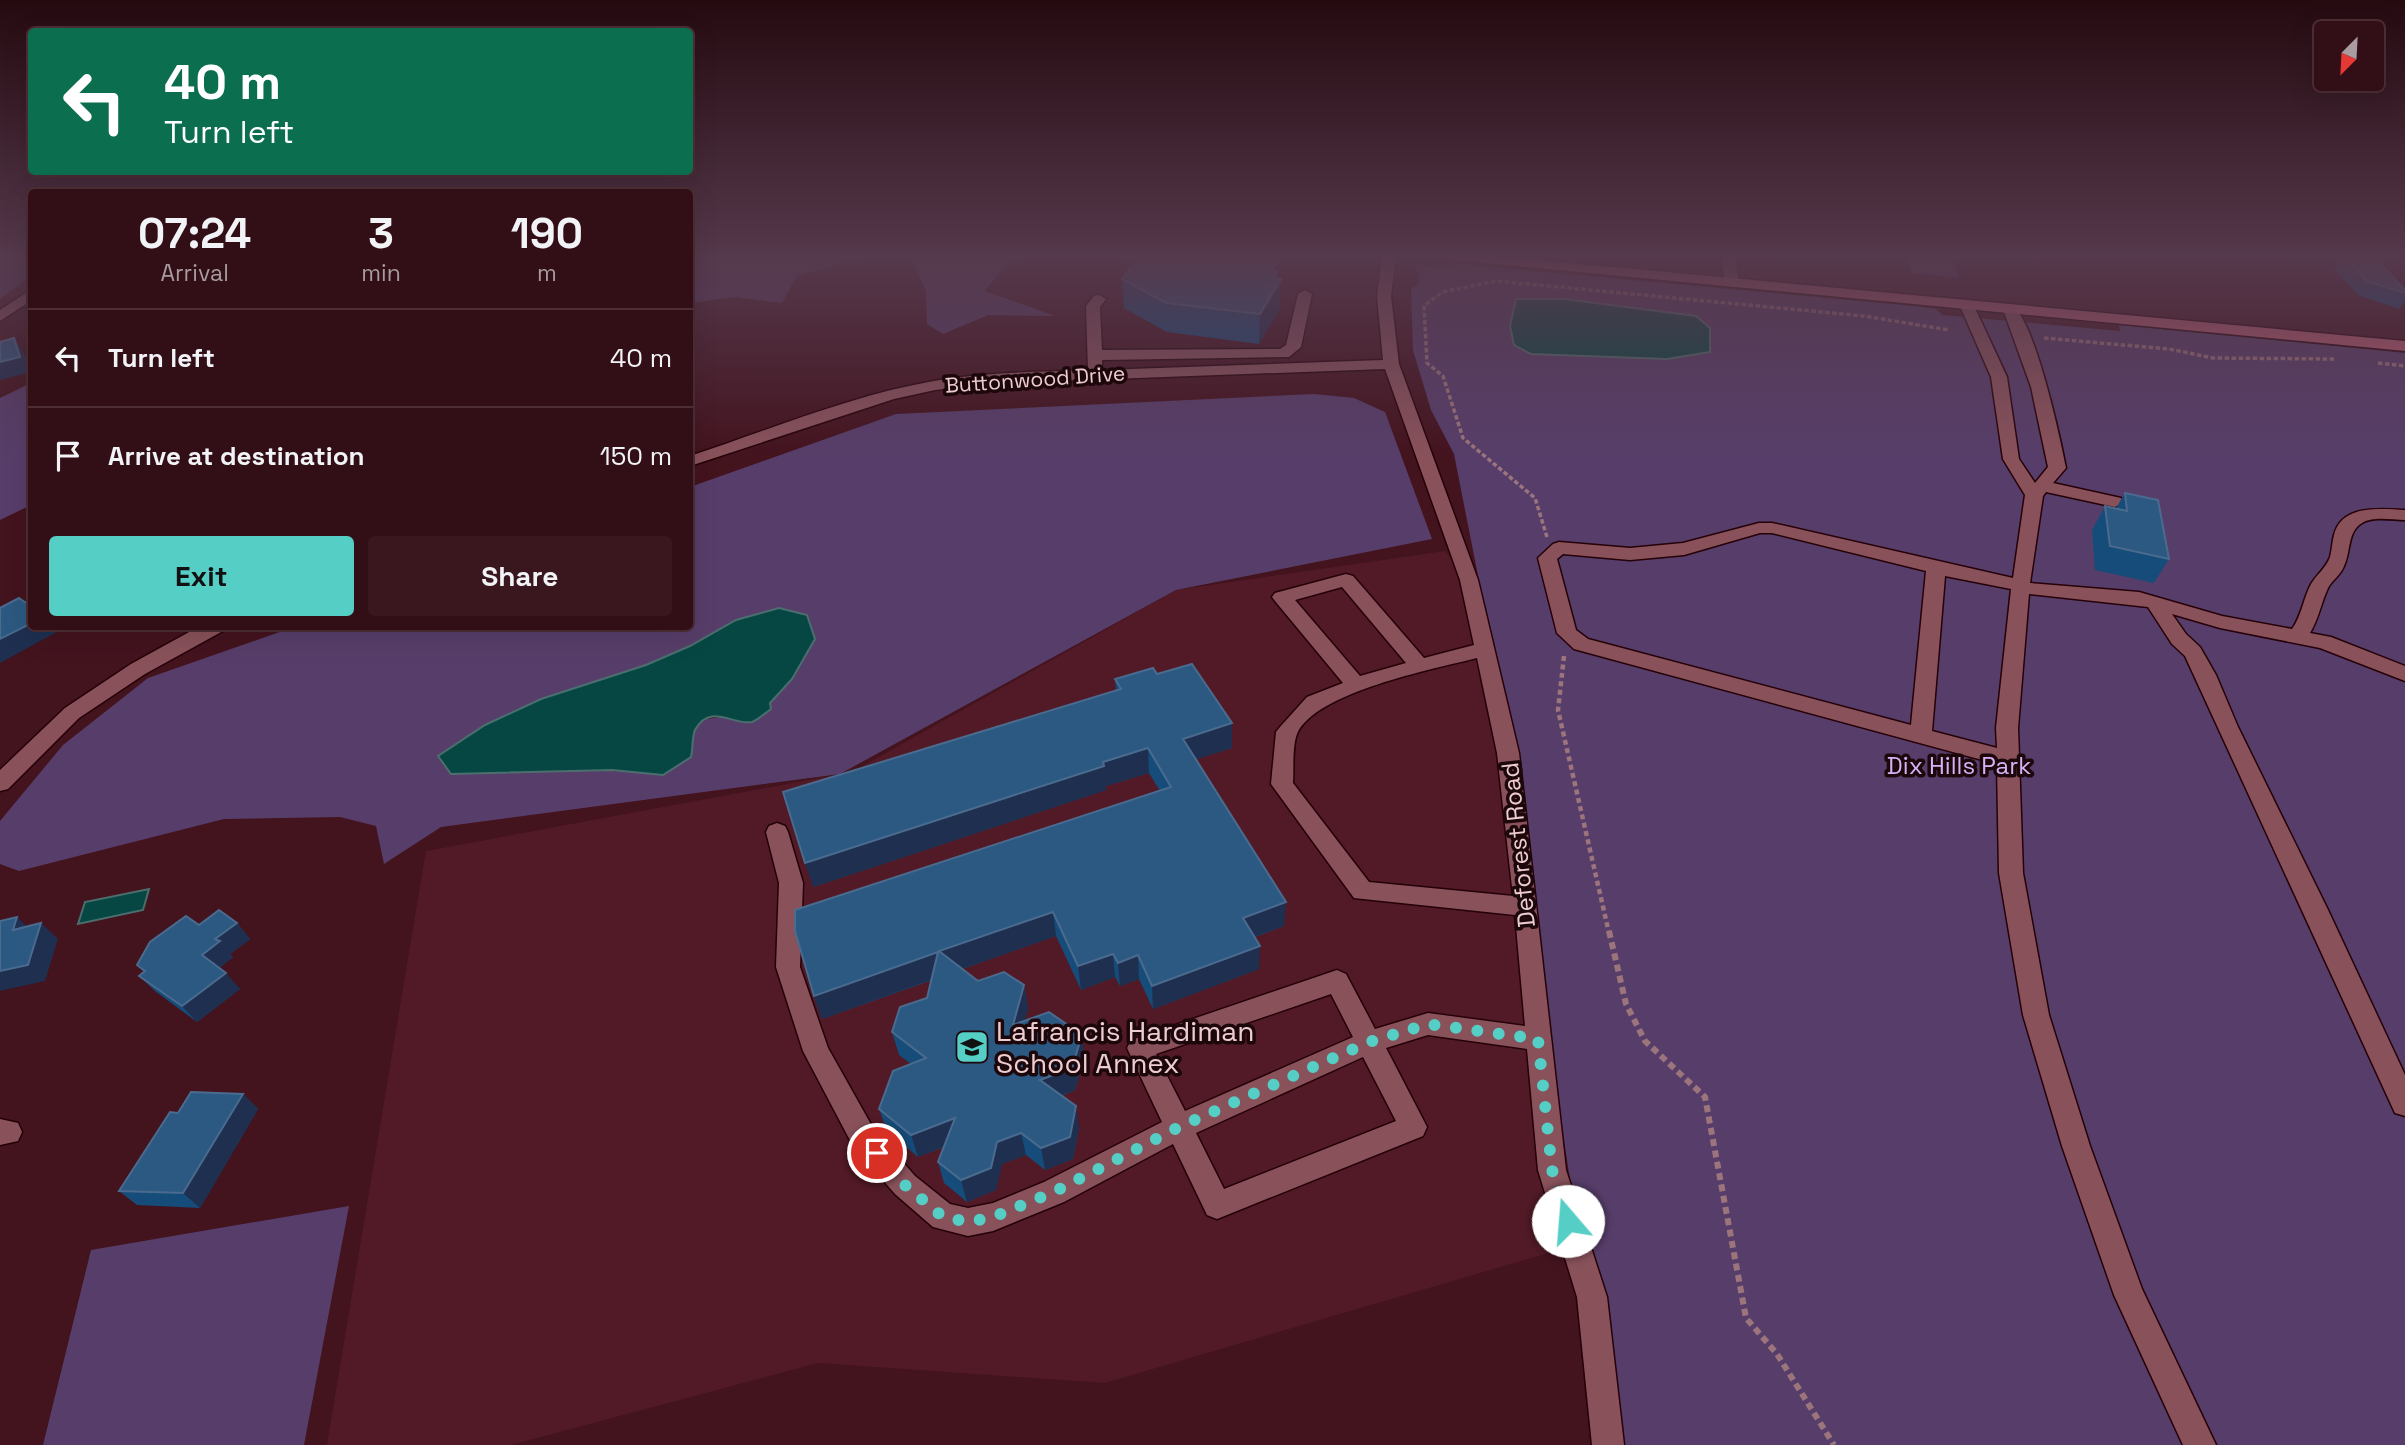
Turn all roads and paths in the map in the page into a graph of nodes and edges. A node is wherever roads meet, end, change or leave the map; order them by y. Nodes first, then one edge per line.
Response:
1 (1093, 323) edge
2 (1298, 323) edge
3 (1387, 323) edge
4 (1425, 323) edge
5 (1909, 323) edge
6 (1975, 323) edge
7 (2017, 323) edge
8 (2164, 323) edge
9 (1949, 330) dead end
10 (2039, 338) dead end
11 (2405, 346) edge
12 (1094, 355) junction
13 (2345, 360) dead end
14 (2369, 363) dead end
15 (1391, 364) junction
16 (2405, 366) edge
17 (1095, 374) junction
18 (693, 460) edge
19 (2038, 491) junction
20 (2115, 502) dead end
21 (2405, 515) edge
22 (1552, 552) junction
23 (1936, 568) junction
24 (2026, 587) junction
25 (2154, 602) junction
26 (209, 630) edge
27 (2297, 637) junction
28 (1486, 649) junction
29 (1564, 656) dead end
30 (1420, 666) junction
31 (2405, 674) edge
32 (1356, 685) junction
33 (1921, 735) junction
34 (2008, 759) junction
35 (0, 783) edge
36 (777, 832) dead end
37 (1526, 907) junction
38 (1538, 1039) junction
39 (1369, 1042) junction
40 (2405, 1104) edge
41 (1179, 1127) junction
42 (1608, 1445) edge
43 (1834, 1445) edge
44 (2200, 1445) edge

1 - 12 street
2 - 12 street
3 - 15 street, Deforest Road
4 - 22 path
5 - 9 path
6 - 19 street
7 - 19 street
8 - 11 main road
10 - 13 path
12 - 17 street
14 - 16 path
15 - 17 street, Buttonwood Drive
15 - 28 street, Deforest Road
17 - 18 street, Buttonwood Drive
19 - 20 street
19 - 24 street
21 - 27 street
22 - 23 street
22 - 33 street
23 - 24 street
23 - 33 street
24 - 25 street
24 - 34 street
25 - 27 street
25 - 40 street
26 - 35 street
27 - 31 street
28 - 30 street
28 - 37 street, Deforest Road
29 - 43 path
30 - 32 street
30 - 32 street
32 - 37 street
33 - 34 street
34 - 44 street
36 - 41 street
37 - 38 street, Deforest Road
38 - 39 street
38 - 42 street, Deforest Road
39 - 41 street
39 - 41 street
39 - 41 street

